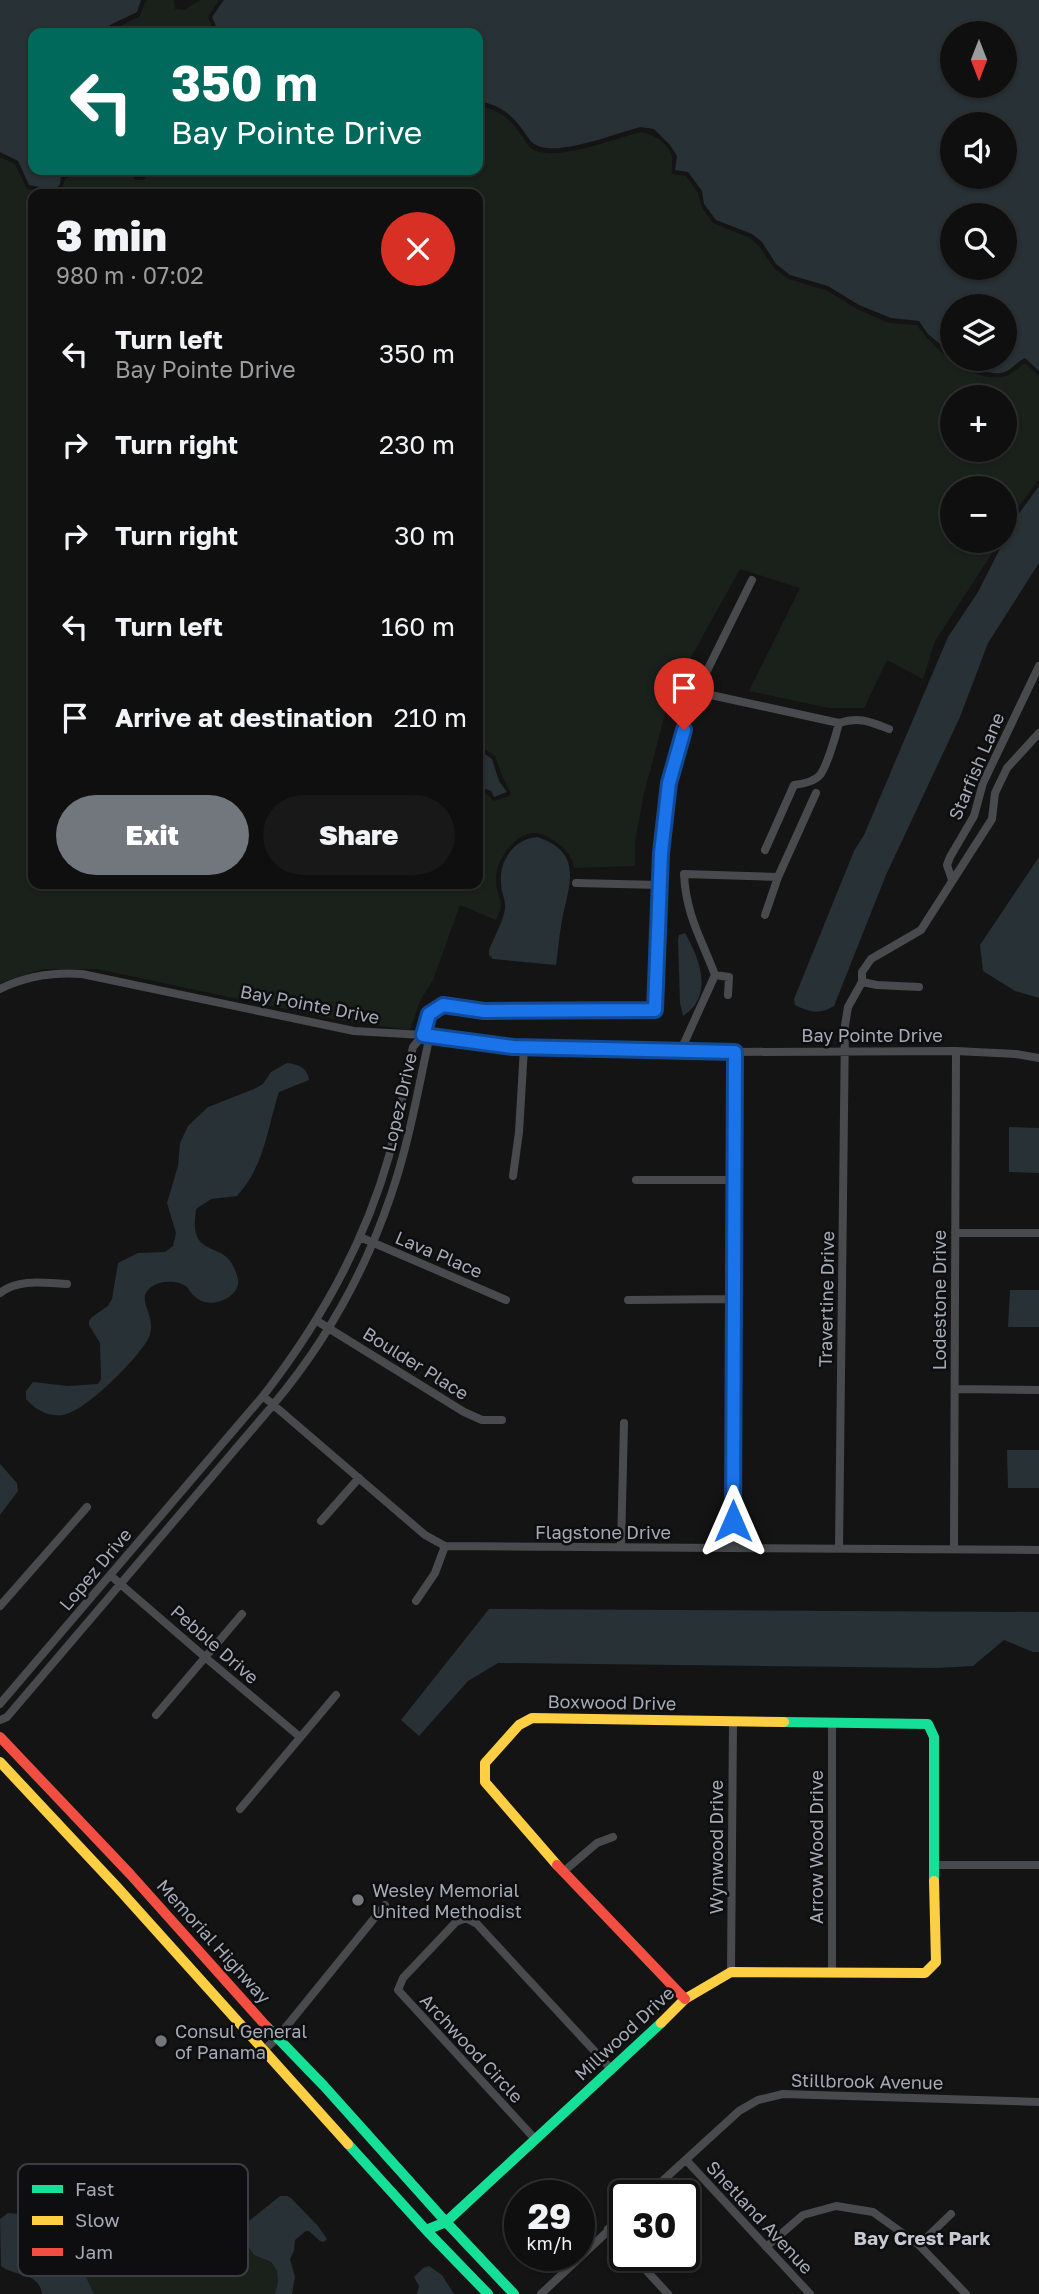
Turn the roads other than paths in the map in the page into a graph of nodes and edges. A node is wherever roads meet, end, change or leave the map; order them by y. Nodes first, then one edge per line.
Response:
1 (752, 580) dead end
2 (1039, 666) edge
3 (697, 692) junction
4 (839, 723) junction
5 (889, 729) dead end
6 (1039, 733) edge
7 (816, 793) dead end
8 (765, 850) dead end
9 (778, 877) junction
10 (952, 880) junction
11 (576, 883) dead end
12 (660, 885) junction
13 (765, 915) dead end
14 (715, 975) junction
15 (862, 982) junction
16 (919, 987) dead end
17 (0, 989) edge
18 (728, 995) dead end
19 (423, 1035) junction
20 (524, 1048) junction
21 (681, 1050) junction
22 (845, 1051) junction
23 (956, 1051) junction
24 (735, 1052) junction
25 (1039, 1058) edge
26 (513, 1176) dead end
27 (636, 1180) dead end
28 (734, 1180) junction
29 (955, 1233) junction
30 (1039, 1233) edge
31 (360, 1237) junction
32 (373, 1243) junction
33 (67, 1284) dead end
34 (0, 1293) edge
35 (734, 1299) junction
36 (506, 1300) dead end
37 (628, 1300) dead end
38 (317, 1321) junction
39 (329, 1328) junction
40 (955, 1389) junction
41 (1039, 1390) edge
42 (263, 1396) junction
43 (273, 1405) junction
44 (502, 1420) dead end
45 (624, 1423) dead end
46 (359, 1479) junction
47 (87, 1507) dead end
48 (321, 1521) dead end
49 (445, 1546) junction
50 (621, 1547) junction
51 (733, 1548) junction
52 (839, 1548) junction
53 (954, 1549) junction
54 (1039, 1550) edge
55 (110, 1575) junction
56 (121, 1584) junction
57 (416, 1601) dead end
58 (0, 1606) edge
59 (242, 1614) dead end
60 (206, 1658) junction
61 (336, 1695) dead end
62 (0, 1704) edge
63 (156, 1715) dead end
64 (0, 1720) edge
65 (733, 1722) junction
66 (832, 1723) junction
67 (0, 1737) edge
68 (300, 1737) junction
69 (0, 1762) edge
70 (240, 1809) dead end
71 (612, 1837) dead end
72 (933, 1865) junction
73 (1039, 1865) edge
74 (563, 1872) junction
75 (385, 1905) dead end
76 (832, 1971) junction
77 (732, 1972) junction
78 (685, 1999) junction
79 (277, 2038) junction
80 (264, 2050) junction
81 (612, 2070) junction
82 (1039, 2102) edge
83 (536, 2140) junction
84 (687, 2161) junction
85 (665, 2180) edge
86 (951, 2214) dead end
87 (446, 2222) junction
88 (608, 2229) edge
89 (426, 2230) junction
90 (919, 2245) junction
91 (766, 2247) junction
92 (647, 2271) edge
93 (480, 2289) edge
94 (488, 2294) edge
95 (514, 2294) edge
96 (541, 2294) edge
97 (668, 2294) edge
98 (810, 2294) edge
99 (966, 2294) edge

1 - 3 street
2 - 10 street, Starfish Lane
3 - 4 street
3 - 12 street
4 - 5 street
4 - 8 street
6 - 10 street, Travertine Drive
7 - 9 street
9 - 13 street
9 - 14 street
10 - 15 street, Travertine Drive
11 - 12 street
12 - 19 street
14 - 18 street
14 - 21 street
15 - 16 street
15 - 22 street, Travertine Drive
17 - 19 street, Bay Pointe Drive
19 - 20 street, Bay Pointe Drive
19 - 31 street, Lopez Drive
19 - 32 street, Lopez Drive
20 - 21 street, Bay Pointe Drive
20 - 26 street
21 - 24 street, Bay Pointe Drive
22 - 23 street, Bay Pointe Drive
22 - 24 street, Bay Pointe Drive
22 - 52 street, Travertine Drive
23 - 25 street, Bay Pointe Drive
23 - 29 street, Lodestone Drive
24 - 28 street
27 - 28 street
28 - 35 street
29 - 30 street
29 - 40 street, Lodestone Drive
31 - 32 street, Lava Place
31 - 38 street, Lopez Drive
32 - 36 street, Lava Place
32 - 39 street, Lopez Drive
33 - 34 street
35 - 37 street
35 - 51 street
38 - 39 street, Boulder Place
38 - 42 street, Lopez Drive
39 - 43 street, Lopez Drive
39 - 44 street, Boulder Place
40 - 41 street
40 - 53 street, Lodestone Drive
42 - 43 street
42 - 55 street, Lopez Drive
43 - 46 street
43 - 56 street, Lopez Drive
45 - 50 street
46 - 48 street
46 - 49 street
47 - 58 street
49 - 50 street, Flagstone Drive
49 - 57 street
50 - 51 street, Flagstone Drive
51 - 52 street, Flagstone Drive
52 - 53 street, Flagstone Drive
53 - 54 street, Flagstone Drive
55 - 56 street, Pebble Drive
55 - 62 street, Lopez Drive
56 - 60 street, Pebble Drive
56 - 64 street, Lopez Drive
59 - 60 street
60 - 63 street
60 - 68 street, Pebble Drive
61 - 68 street
65 - 66 street, Boxwood Drive
65 - 74 street, Boxwood Drive
65 - 77 street, Wynwood Drive
66 - 72 street, Boxwood Drive
66 - 76 street, Arrow Wood Drive
67 - 79 street, Memorial Highway
68 - 70 street
69 - 80 street, Memorial Highway
71 - 74 street
72 - 73 street
72 - 76 street, Millwood Drive
74 - 78 street, Boxwood Drive
75 - 79 street
76 - 77 street, Millwood Drive
77 - 78 street, Millwood Drive
78 - 81 street, Millwood Drive
79 - 80 street
79 - 87 street, Memorial Highway
80 - 89 street, Memorial Highway
81 - 83 street, Millwood Drive
81 - 83 street, Archwood Circle
82 - 84 street, Stillbrook Avenue
83 - 87 street, Millwood Drive
84 - 85 street, Stillbrook Avenue
84 - 91 street, Shetland Avenue
86 - 90 street
87 - 89 street
87 - 95 street, Memorial Highway
88 - 96 street
89 - 93 street, Memorial Highway
90 - 91 street
90 - 99 street
91 - 98 street, Shetland Avenue
92 - 97 street
93 - 94 street, Memorial Highway

